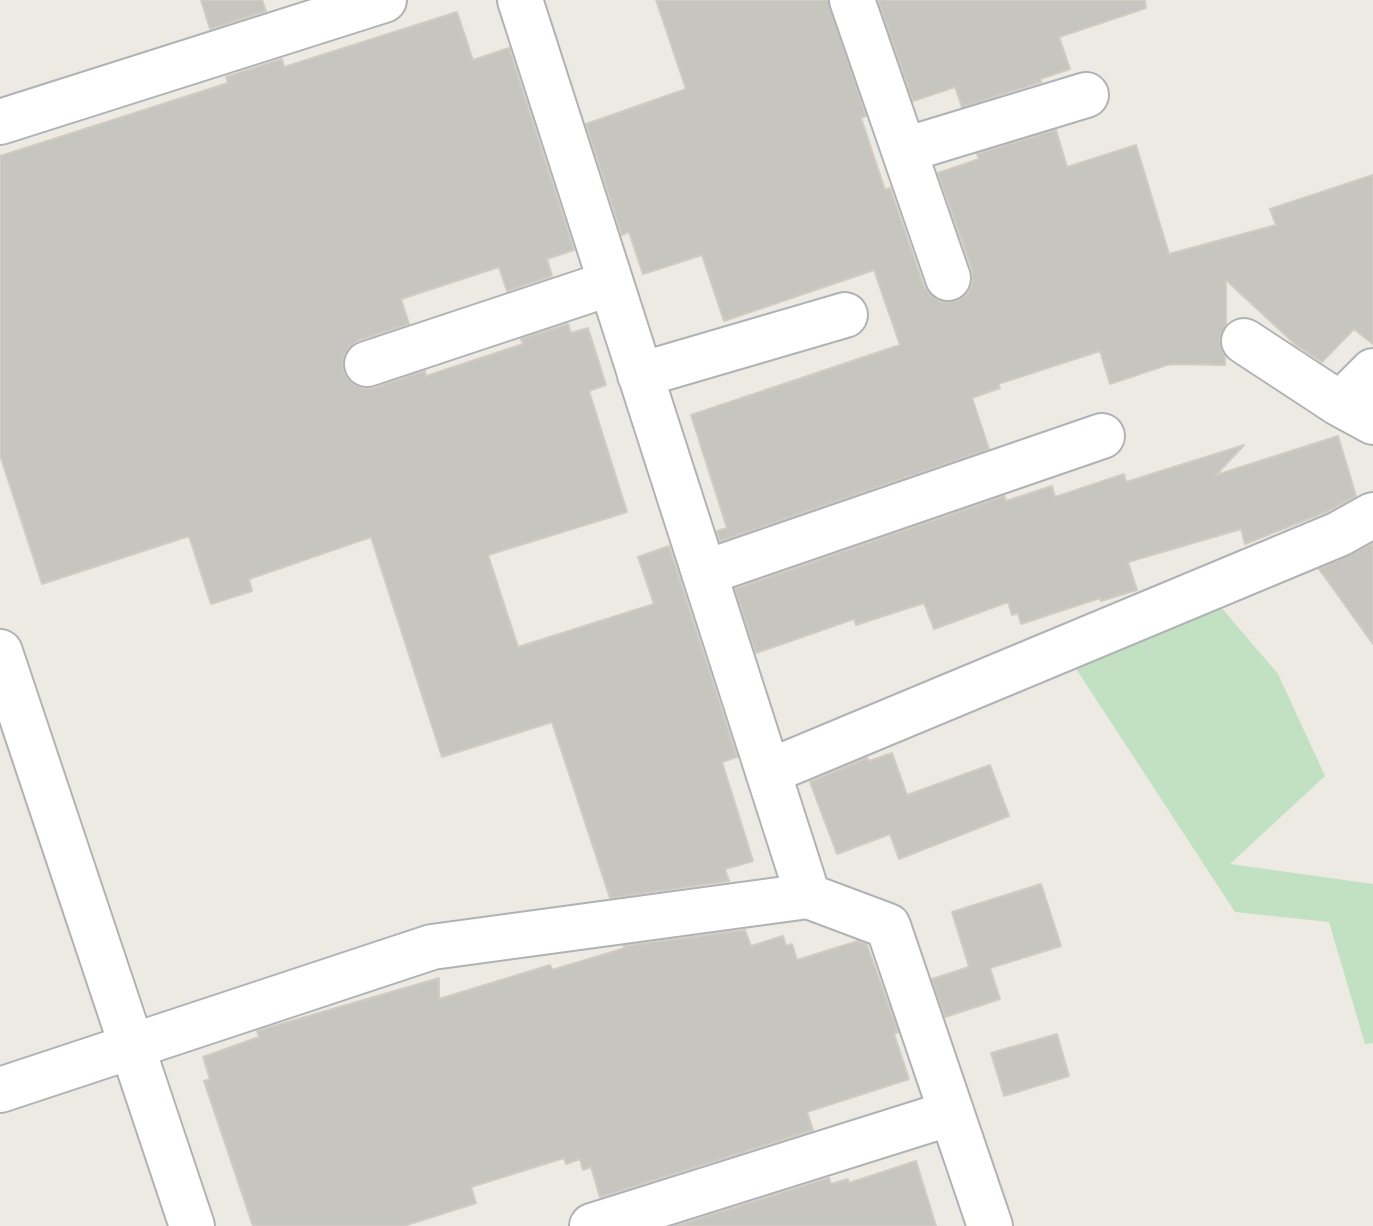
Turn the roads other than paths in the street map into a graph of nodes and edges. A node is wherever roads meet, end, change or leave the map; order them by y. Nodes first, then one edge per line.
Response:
1 (384, 0) edge
2 (520, 0) edge
3 (852, 0) edge
4 (1086, 95) dead end
5 (0, 122) edge
6 (905, 150) junction
7 (948, 278) dead end
8 (611, 283) junction
9 (845, 315) dead end
10 (1244, 341) dead end
11 (367, 364) dead end
12 (1373, 371) edge
13 (640, 375) junction
14 (1357, 413) edge
15 (1102, 436) dead end
16 (1373, 515) edge
17 (704, 573) junction
18 (0, 652) edge
19 (768, 772) junction
20 (808, 896) junction
21 (133, 1046) junction
22 (0, 1090) edge
23 (951, 1113) junction
24 (192, 1226) edge
25 (592, 1226) edge
26 (990, 1226) edge

1 - 5 street
2 - 8 street
3 - 6 street
4 - 6 street
6 - 7 street
8 - 11 street
8 - 13 street
9 - 13 street
10 - 14 street
12 - 14 street
13 - 17 street
15 - 17 street
16 - 19 street
17 - 19 street
18 - 21 street
19 - 20 street
20 - 21 street
20 - 23 street
21 - 22 street
21 - 24 street
23 - 25 street
23 - 26 street

